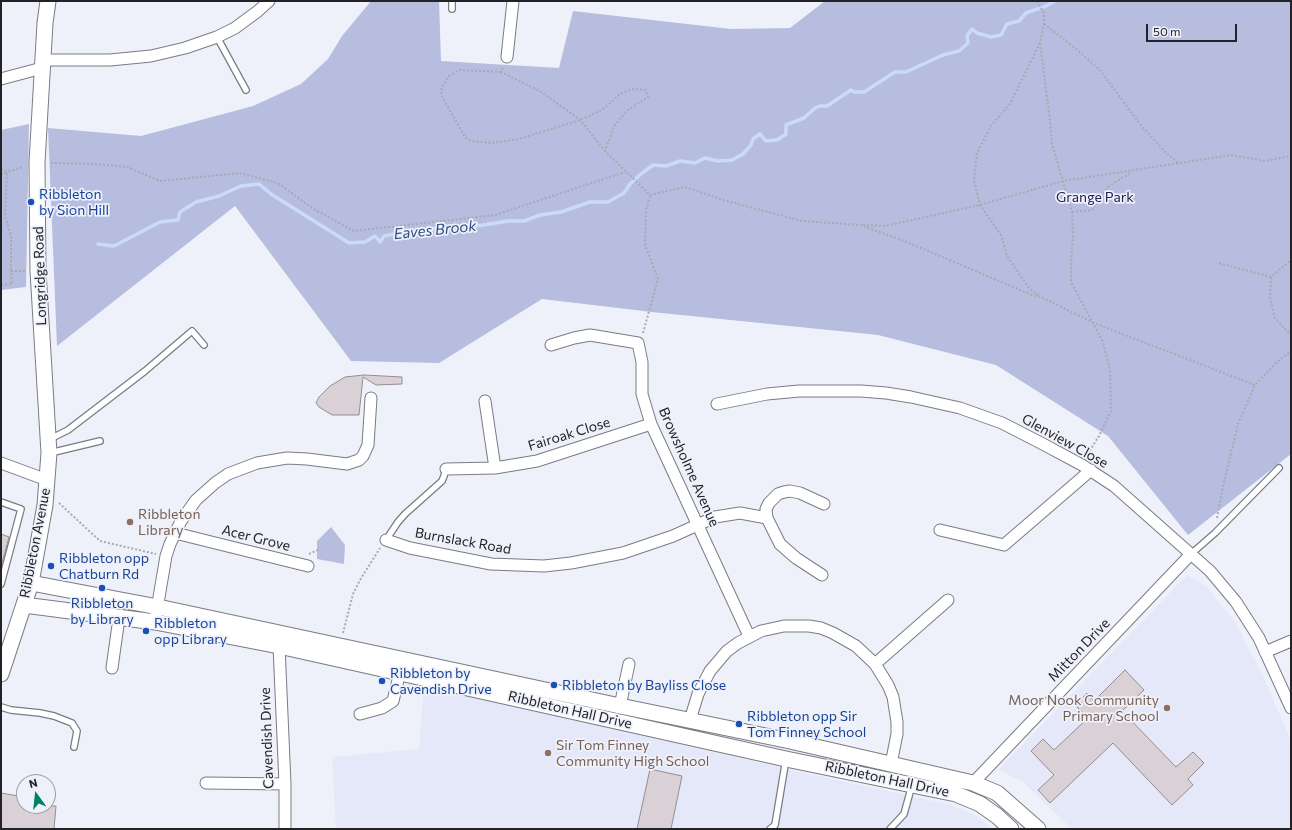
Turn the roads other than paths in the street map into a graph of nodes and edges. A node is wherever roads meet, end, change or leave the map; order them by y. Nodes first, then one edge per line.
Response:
1 (48, 1) edge
2 (269, 1) edge
3 (452, 1) edge
4 (513, 1) edge
5 (452, 9) dead end
6 (217, 37) junction
7 (507, 57) road end
8 (43, 64) junction
9 (1, 79) edge
10 (246, 90) dead end
11 (204, 345) dead end
12 (551, 345) dead end
13 (371, 398) dead end
14 (485, 401) dead end
15 (717, 404) dead end
16 (651, 424) junction
17 (100, 441) dead end
18 (49, 447) junction
19 (1, 463) edge
20 (1086, 467) junction
21 (495, 468) junction
22 (1279, 468) dead end
23 (446, 469) joint
24 (46, 486) junction
25 (1, 502) edge
26 (824, 504) dead end
27 (767, 518) junction
28 (697, 525) junction
29 (940, 530) dead end
30 (174, 533) junction
31 (386, 540) joint
32 (1191, 554) junction
33 (308, 566) dead end
34 (822, 575) dead end
35 (31, 583) junction
36 (1, 584) edge
37 (948, 600) dead end
38 (24, 605) junction
39 (158, 607) junction
40 (119, 618) junction
41 (154, 622) junction
42 (749, 636) junction
43 (280, 640) junction
44 (1291, 641) edge
45 (1266, 652) junction
46 (629, 664) dead end
47 (875, 664) junction
48 (112, 668) dead end
49 (424, 671) junction
50 (398, 672) junction
51 (1, 674) edge
52 (620, 706) junction
53 (1, 707) edge
54 (1291, 708) edge
55 (360, 714) dead end
56 (690, 720) junction
57 (687, 736) junction
58 (790, 741) junction
59 (74, 747) dead end
60 (786, 759) junction
61 (891, 764) junction
62 (889, 779) junction
63 (206, 783) dead end
64 (973, 783) junction
65 (285, 784) junction
66 (912, 785) junction
67 (968, 799) junction
68 (285, 829) edge
69 (770, 829) edge
70 (890, 829) edge
71 (1011, 829) edge
72 (1038, 829) edge

1 - 8 street, Longridge Road
2 - 6 street
3 - 5 lane
4 - 7 street
6 - 8 street
6 - 10 lane
8 - 9 street
8 - 18 street, Longridge Road
11 - 18 lane
12 - 16 street, Browsholme Avenue
13 - 30 street
14 - 21 street
15 - 20 street, Glenview Close
16 - 21 street, Fairoak Close
16 - 28 street, Browsholme Avenue
17 - 18 lane
18 - 24 street, Longridge Road
19 - 24 street
20 - 29 street
20 - 32 street, Glenview Close
21 - 23 street, Fairoak Close
22 - 32 lane
23 - 31 lane
24 - 35 street, Ribbleton Avenue
25 - 36 lane
26 - 27 street
27 - 28 street, Burnslack Road
27 - 34 street
28 - 31 street, Burnslack Road
28 - 42 street, Browsholme Avenue
30 - 33 street, Acer Grove
30 - 39 street
32 - 45 street, Glenview Close
32 - 64 street, Mitton Drive
35 - 38 street, Ribbleton Avenue
35 - 39 street, Ribbleton Hall Drive
37 - 47 street
38 - 40 street, Ribbleton Hall Drive
38 - 51 street, Ribbleton Avenue
39 - 41 street
39 - 43 street, Ribbleton Hall Drive
40 - 41 street, Ribbleton Hall Drive
40 - 48 street
41 - 43 street, Ribbleton Hall Drive
42 - 47 street
42 - 56 street
43 - 49 street, Ribbleton Hall Drive
43 - 50 street, Ribbleton Hall Drive
43 - 65 street, Cavendish Drive
44 - 45 street
45 - 54 street, Glenview Close
46 - 52 street, Ribbleton Hall Drive
47 - 61 street
49 - 50 street, Ribbleton Hall Drive
49 - 52 street, Ribbleton Hall Drive
49 - 57 street, Ribbleton Hall Drive
50 - 55 street
52 - 56 street, Ribbleton Hall Drive
53 - 59 lane
56 - 57 street
56 - 58 street, Ribbleton Hall Drive
57 - 60 street, Ribbleton Hall Drive
58 - 60 street
58 - 61 street, Ribbleton Hall Drive
60 - 62 street, Ribbleton Hall Drive
60 - 69 lane
61 - 62 street
61 - 64 street, Ribbleton Hall Drive
62 - 66 street, Ribbleton Hall Drive
63 - 65 street
64 - 67 street
64 - 72 street, Ribbleton Hall Drive
65 - 68 street, Cavendish Drive
66 - 67 street, Ribbleton Hall Drive
66 - 70 lane
67 - 71 street, Ribbleton Hall Drive

